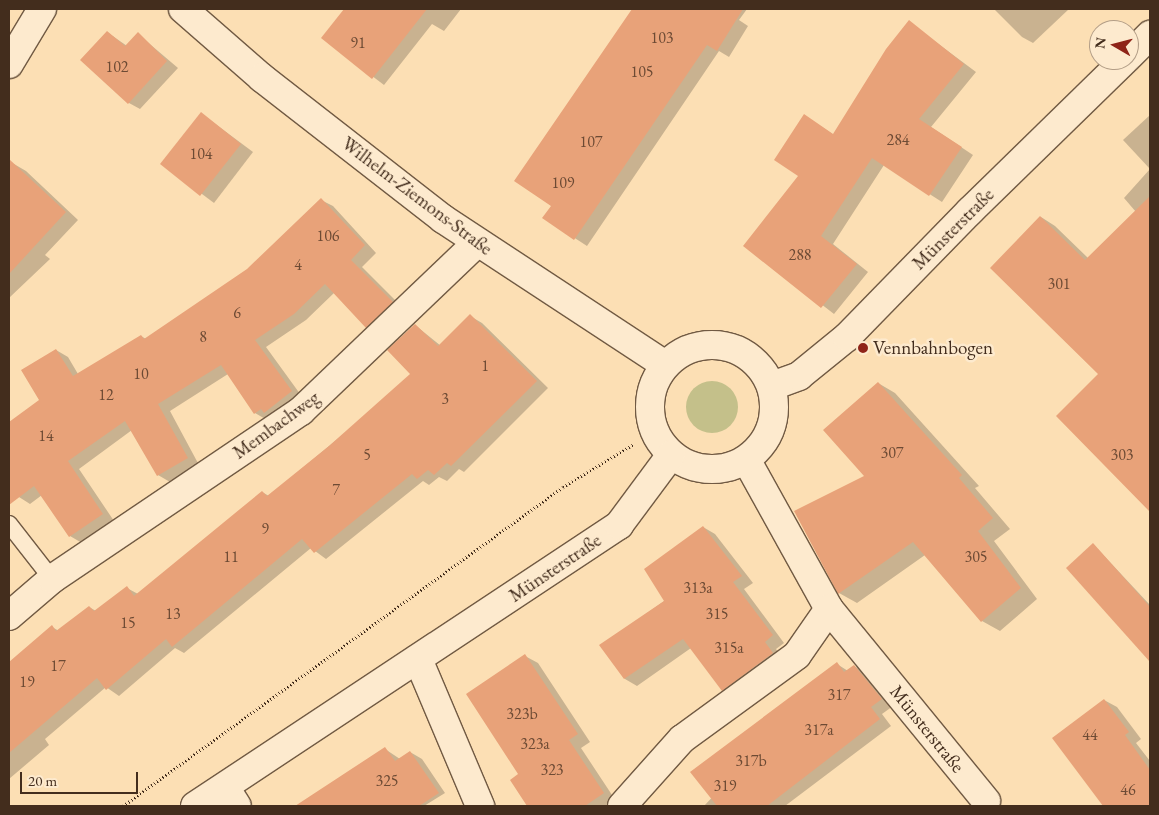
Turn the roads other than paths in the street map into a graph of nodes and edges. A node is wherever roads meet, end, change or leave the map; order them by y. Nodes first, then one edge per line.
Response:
1 (42, 9) edge
2 (182, 9) edge
3 (1150, 35) edge
4 (1139, 46) edge
5 (9, 64) edge
6 (1115, 70) edge
7 (477, 243) junction
8 (664, 364) junction
9 (772, 386) junction
10 (671, 455) junction
11 (746, 461) junction
12 (9, 524) edge
13 (52, 579) junction
14 (829, 609) junction
15 (9, 616) edge
16 (418, 660) junction
17 (231, 797) edge
18 (986, 801) dead end
19 (195, 806) edge
20 (480, 806) edge
21 (622, 806) edge

1 - 5 street
2 - 7 street, Wilhelm-Ziemons-Straße
3 - 4 street
6 - 9 street, Münsterstraße
7 - 8 street, Wilhelm-Ziemons-Straße
7 - 13 street, Membachweg
8 - 9 street
8 - 10 street
9 - 11 street
10 - 11 street
10 - 16 street, Münsterstraße
11 - 14 street, Münsterstraße
12 - 13 lane
13 - 15 street, Membachweg
14 - 18 street, Münsterstraße
14 - 21 street
16 - 17 street, Münsterstraße
16 - 20 street
17 - 19 street, Münsterstraße

